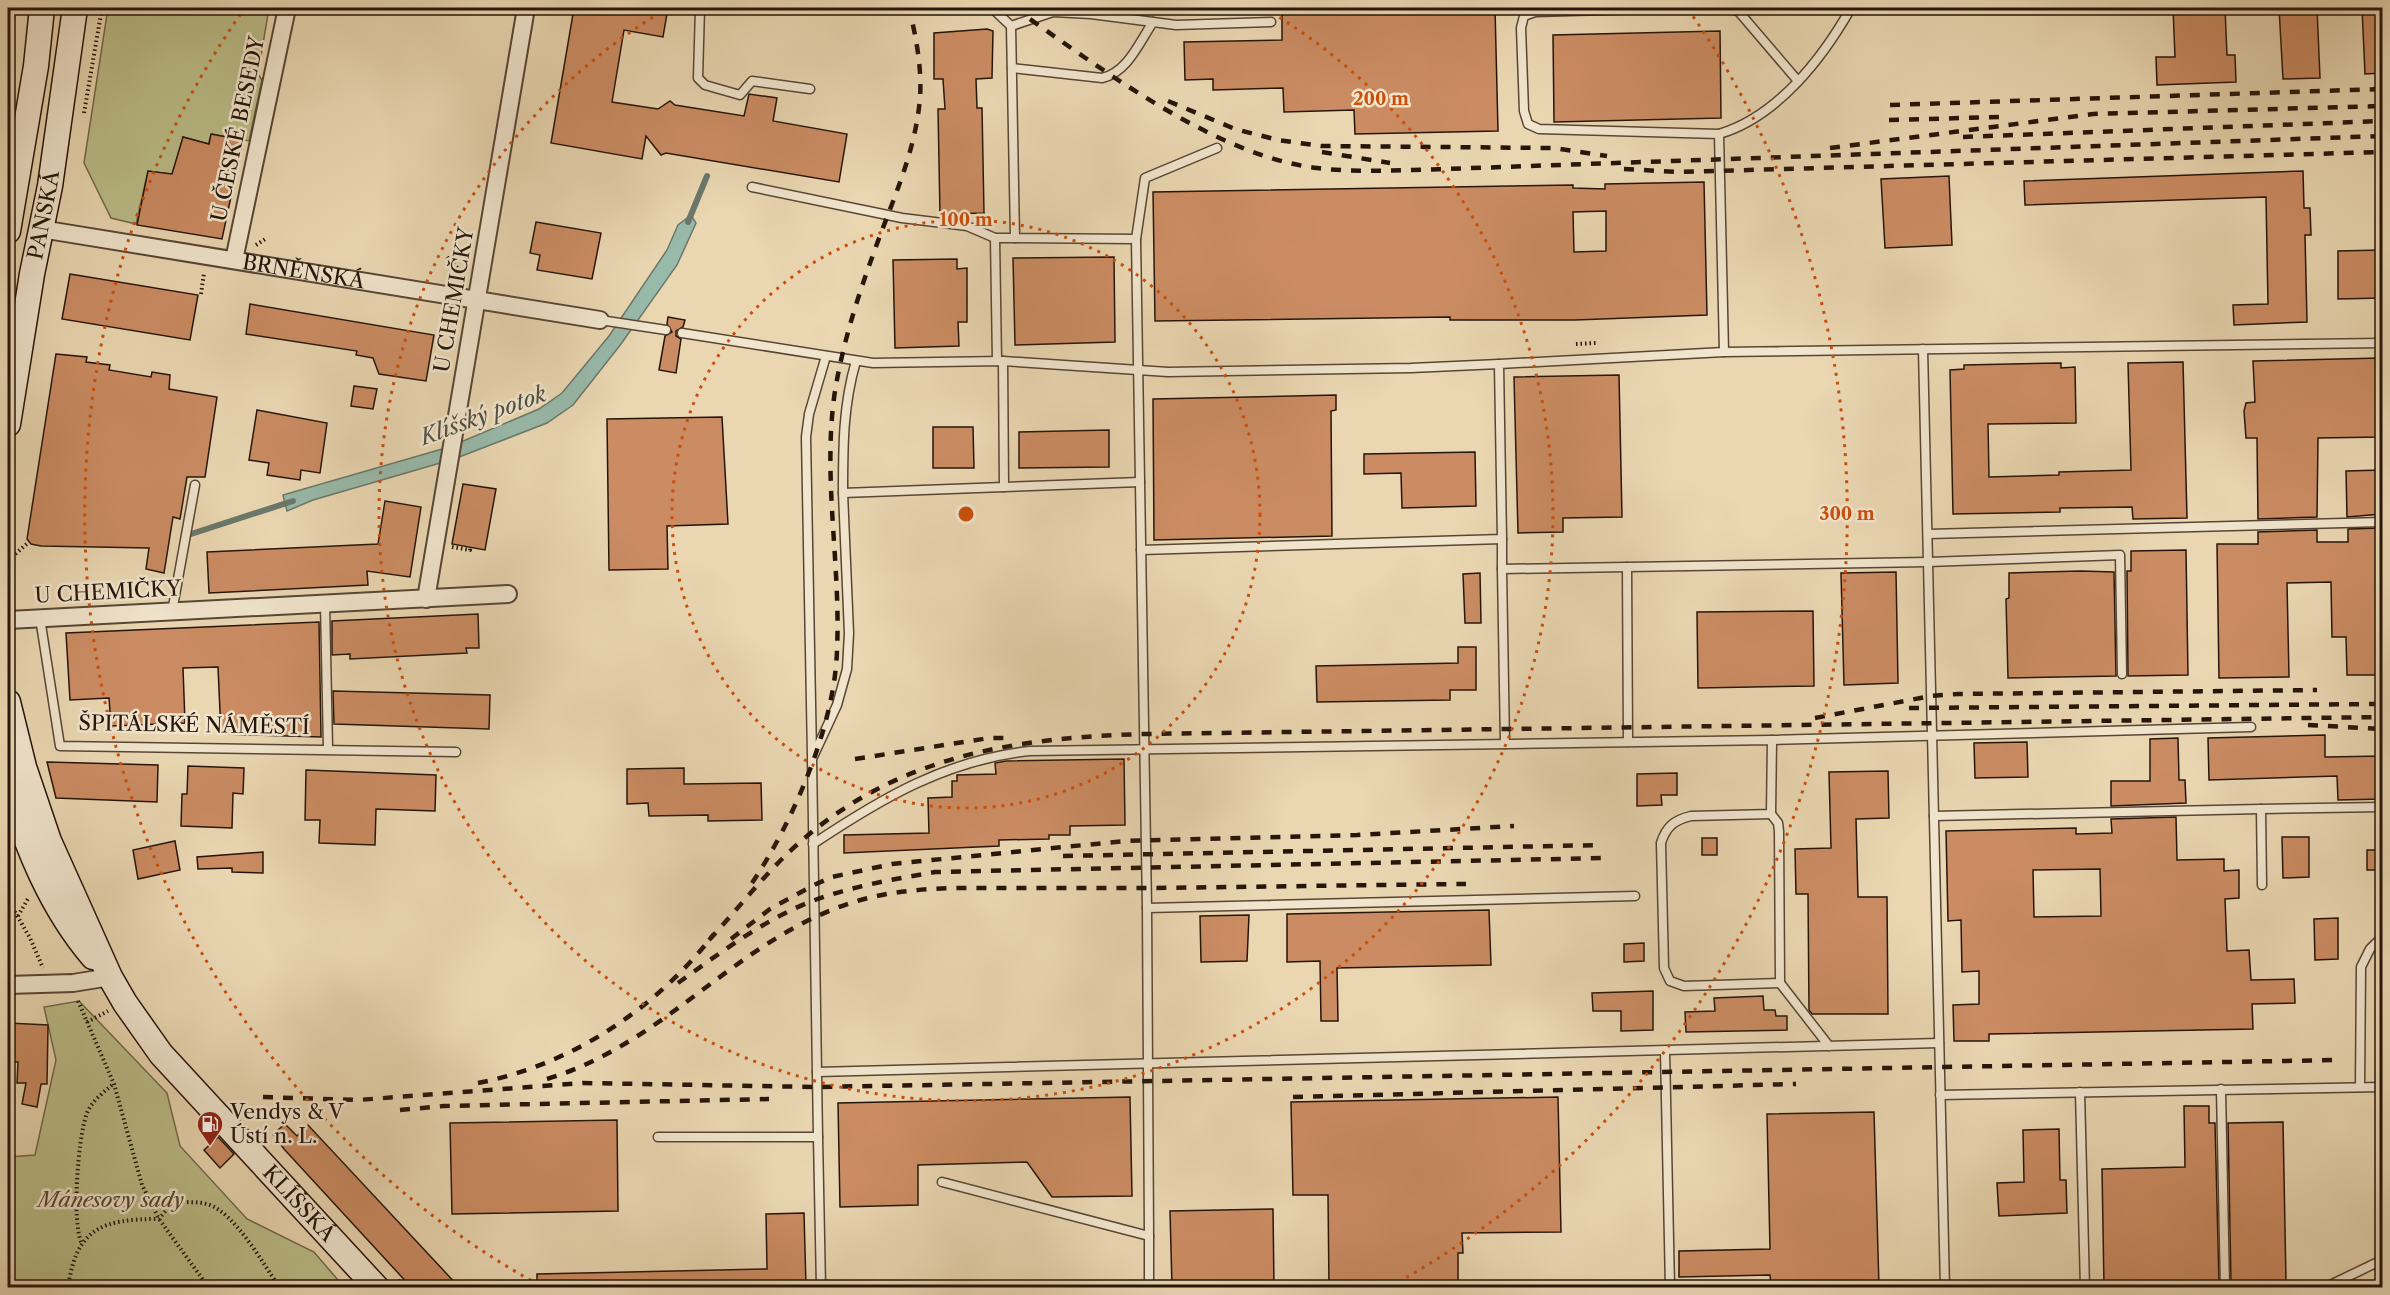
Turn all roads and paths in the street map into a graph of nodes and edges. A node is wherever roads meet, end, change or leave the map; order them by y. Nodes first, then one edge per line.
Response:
1 (15, 8) edge
2 (42, 8) edge
3 (75, 8) edge
4 (102, 8) edge
5 (287, 8) edge
6 (526, 8) edge
7 (700, 8) edge
8 (992, 8) edge
9 (1677, 8) edge
10 (1729, 8) edge
11 (1851, 8) edge
12 (1153, 22) junction
13 (1271, 22) dead end
14 (1011, 26) junction
15 (8, 54) edge
16 (1012, 68) junction
17 (1798, 81) junction
18 (810, 89) dead end
19 (83, 120) dead end
20 (1719, 134) junction
21 (1216, 148) dead end
22 (752, 187) dead end
23 (8, 226) edge
24 (41, 229) junction
25 (267, 238) dead end
26 (995, 238) junction
27 (1015, 238) junction
28 (1136, 238) junction
29 (256, 245) dead end
30 (447, 256) dead end
31 (234, 260) junction
32 (204, 273) dead end
33 (463, 275) dead end
34 (201, 294) dead end
35 (477, 300) junction
36 (604, 320) joint
37 (666, 330) dead end
38 (682, 333) dead end
39 (2382, 343) edge
40 (1923, 349) junction
41 (1724, 352) junction
42 (826, 356) junction
43 (856, 361) junction
44 (1000, 361) junction
45 (1500, 364) junction
46 (1138, 370) junction
47 (8, 424) edge
48 (1140, 482) junction
49 (195, 485) dead end
50 (1004, 487) junction
51 (843, 493) junction
52 (2382, 522) edge
53 (1928, 534) junction
54 (1502, 539) junction
55 (29, 542) dead end
56 (448, 546) dead end
57 (470, 547) dead end
58 (1141, 550) junction
59 (12, 557) dead end
60 (1928, 562) junction
61 (1627, 567) junction
62 (1502, 569) junction
63 (508, 594) dead end
64 (426, 599) junction
65 (326, 604) junction
66 (172, 612) junction
67 (40, 618) junction
68 (8, 620) edge
69 (2122, 674) dead end
70 (8, 702) edge
71 (2251, 727) dead end
72 (1932, 737) junction
73 (1772, 740) junction
74 (1628, 742) junction
75 (1505, 744) junction
76 (328, 748) junction
77 (1144, 750) junction
78 (456, 752) dead end
79 (812, 759) junction
80 (8, 785) edge
81 (2382, 807) edge
82 (2261, 809) junction
83 (1771, 814) junction
84 (1934, 816) junction
85 (15, 835) edge
86 (813, 844) junction
87 (2262, 885) dead end
88 (1635, 896) dead end
89 (29, 897) dead end
90 (8, 900) edge
91 (1147, 908) junction
92 (18, 917) junction
93 (2382, 937) edge
94 (45, 972) dead end
95 (110, 977) junction
96 (1780, 983) junction
97 (8, 985) edge
98 (78, 1001) dead end
99 (113, 1009) dead end
100 (87, 1022) junction
101 (1939, 1043) junction
102 (1829, 1046) junction
103 (1665, 1051) junction
104 (1148, 1064) junction
105 (817, 1072) junction
106 (114, 1084) junction
107 (2382, 1086) edge
108 (2360, 1087) junction
109 (2221, 1089) junction
110 (2080, 1092) junction
111 (1940, 1095) junction
112 (658, 1137) dead end
113 (818, 1137) junction
114 (942, 1182) dead end
115 (159, 1219) junction
116 (1149, 1236) junction
117 (81, 1242) junction
118 (2382, 1260) edge
119 (68, 1287) edge
120 (209, 1287) edge
121 (280, 1287) edge
122 (376, 1287) edge
123 (821, 1287) edge
124 (1149, 1287) edge
125 (1670, 1287) edge
126 (1945, 1287) edge
127 (2085, 1287) edge
128 (2225, 1287) edge
129 (2324, 1287) edge

1 - 15 path
2 - 23 street, PANSKÁ
3 - 24 street, PANSKÁ
4 - 19 path
5 - 31 street, U ČESKÉ BESEDY
6 - 35 street, U CHEMIČKY
7 - 18 lane
8 - 14 lane
9 - 20 lane
10 - 17 lane
11 - 17 lane
12 - 13 lane
12 - 14 lane
12 - 16 lane
14 - 16 lane
16 - 27 lane
17 - 20 lane
20 - 41 lane
21 - 28 lane
22 - 26 lane
23 - 24 street, BRNĚNSKÁ
24 - 31 street, BRNĚNSKÁ
24 - 47 street, PANSKÁ
25 - 29 path
26 - 27 lane
26 - 44 lane
27 - 28 lane
28 - 46 lane
30 - 33 path
31 - 35 street, BRNĚNSKÁ
32 - 34 path
35 - 36 street, BRNĚNSKÁ
35 - 64 street, U CHEMIČKY
36 - 37 lane
38 - 42 lane
39 - 40 lane
40 - 41 lane
40 - 53 lane
41 - 45 lane
42 - 43 lane
42 - 79 lane
43 - 44 lane
43 - 51 lane
44 - 46 lane
44 - 50 lane
45 - 46 lane
45 - 54 lane
46 - 48 lane
48 - 50 lane
48 - 58 lane
49 - 66 lane
50 - 51 lane
51 - 79 lane
52 - 53 lane
53 - 60 lane
54 - 58 lane
54 - 62 lane
55 - 59 path
56 - 57 path
58 - 77 lane
60 - 61 lane
60 - 69 lane
60 - 72 lane
61 - 62 lane
61 - 74 lane
62 - 75 lane
63 - 64 street, U CHEMIČKY
64 - 65 street, U CHEMIČKY
65 - 66 street, U CHEMIČKY
65 - 76 lane
66 - 67 street, U CHEMIČKY
67 - 68 street, U CHEMIČKY
67 - 76 lane, ŠPITÁLSKÉ NÁMĚSTÍ
70 - 95 street, KLÍŠSKÁ
71 - 72 lane
72 - 73 lane
72 - 84 lane
73 - 74 lane
73 - 83 lane
74 - 75 lane
75 - 77 lane
76 - 78 lane, ŠPITÁLSKÉ NÁMĚSTÍ
77 - 86 lane
77 - 91 lane
79 - 86 lane
80 - 85 street, KLÍŠSKÁ
81 - 82 lane
82 - 84 lane
82 - 87 lane
83 - 96 lane
83 - 96 lane
84 - 101 lane
85 - 95 street, KLÍŠSKÁ
86 - 105 lane
88 - 91 lane
89 - 92 path
90 - 92 path
91 - 104 lane
92 - 94 path
93 - 108 lane
95 - 97 street
95 - 122 street, KLÍŠSKÁ
96 - 102 lane
98 - 100 path
99 - 100 path
100 - 106 path
101 - 102 lane
101 - 111 lane
102 - 103 lane
103 - 104 lane
103 - 125 lane
104 - 105 lane
104 - 116 lane
105 - 113 lane
106 - 115 path
106 - 117 path
107 - 108 lane
108 - 109 lane
109 - 110 lane
109 - 128 lane
110 - 111 lane
110 - 127 lane
111 - 126 lane
112 - 113 lane
113 - 123 lane
114 - 116 lane
115 - 117 path
115 - 120 path
115 - 121 path
116 - 124 lane
117 - 119 path
118 - 129 lane

